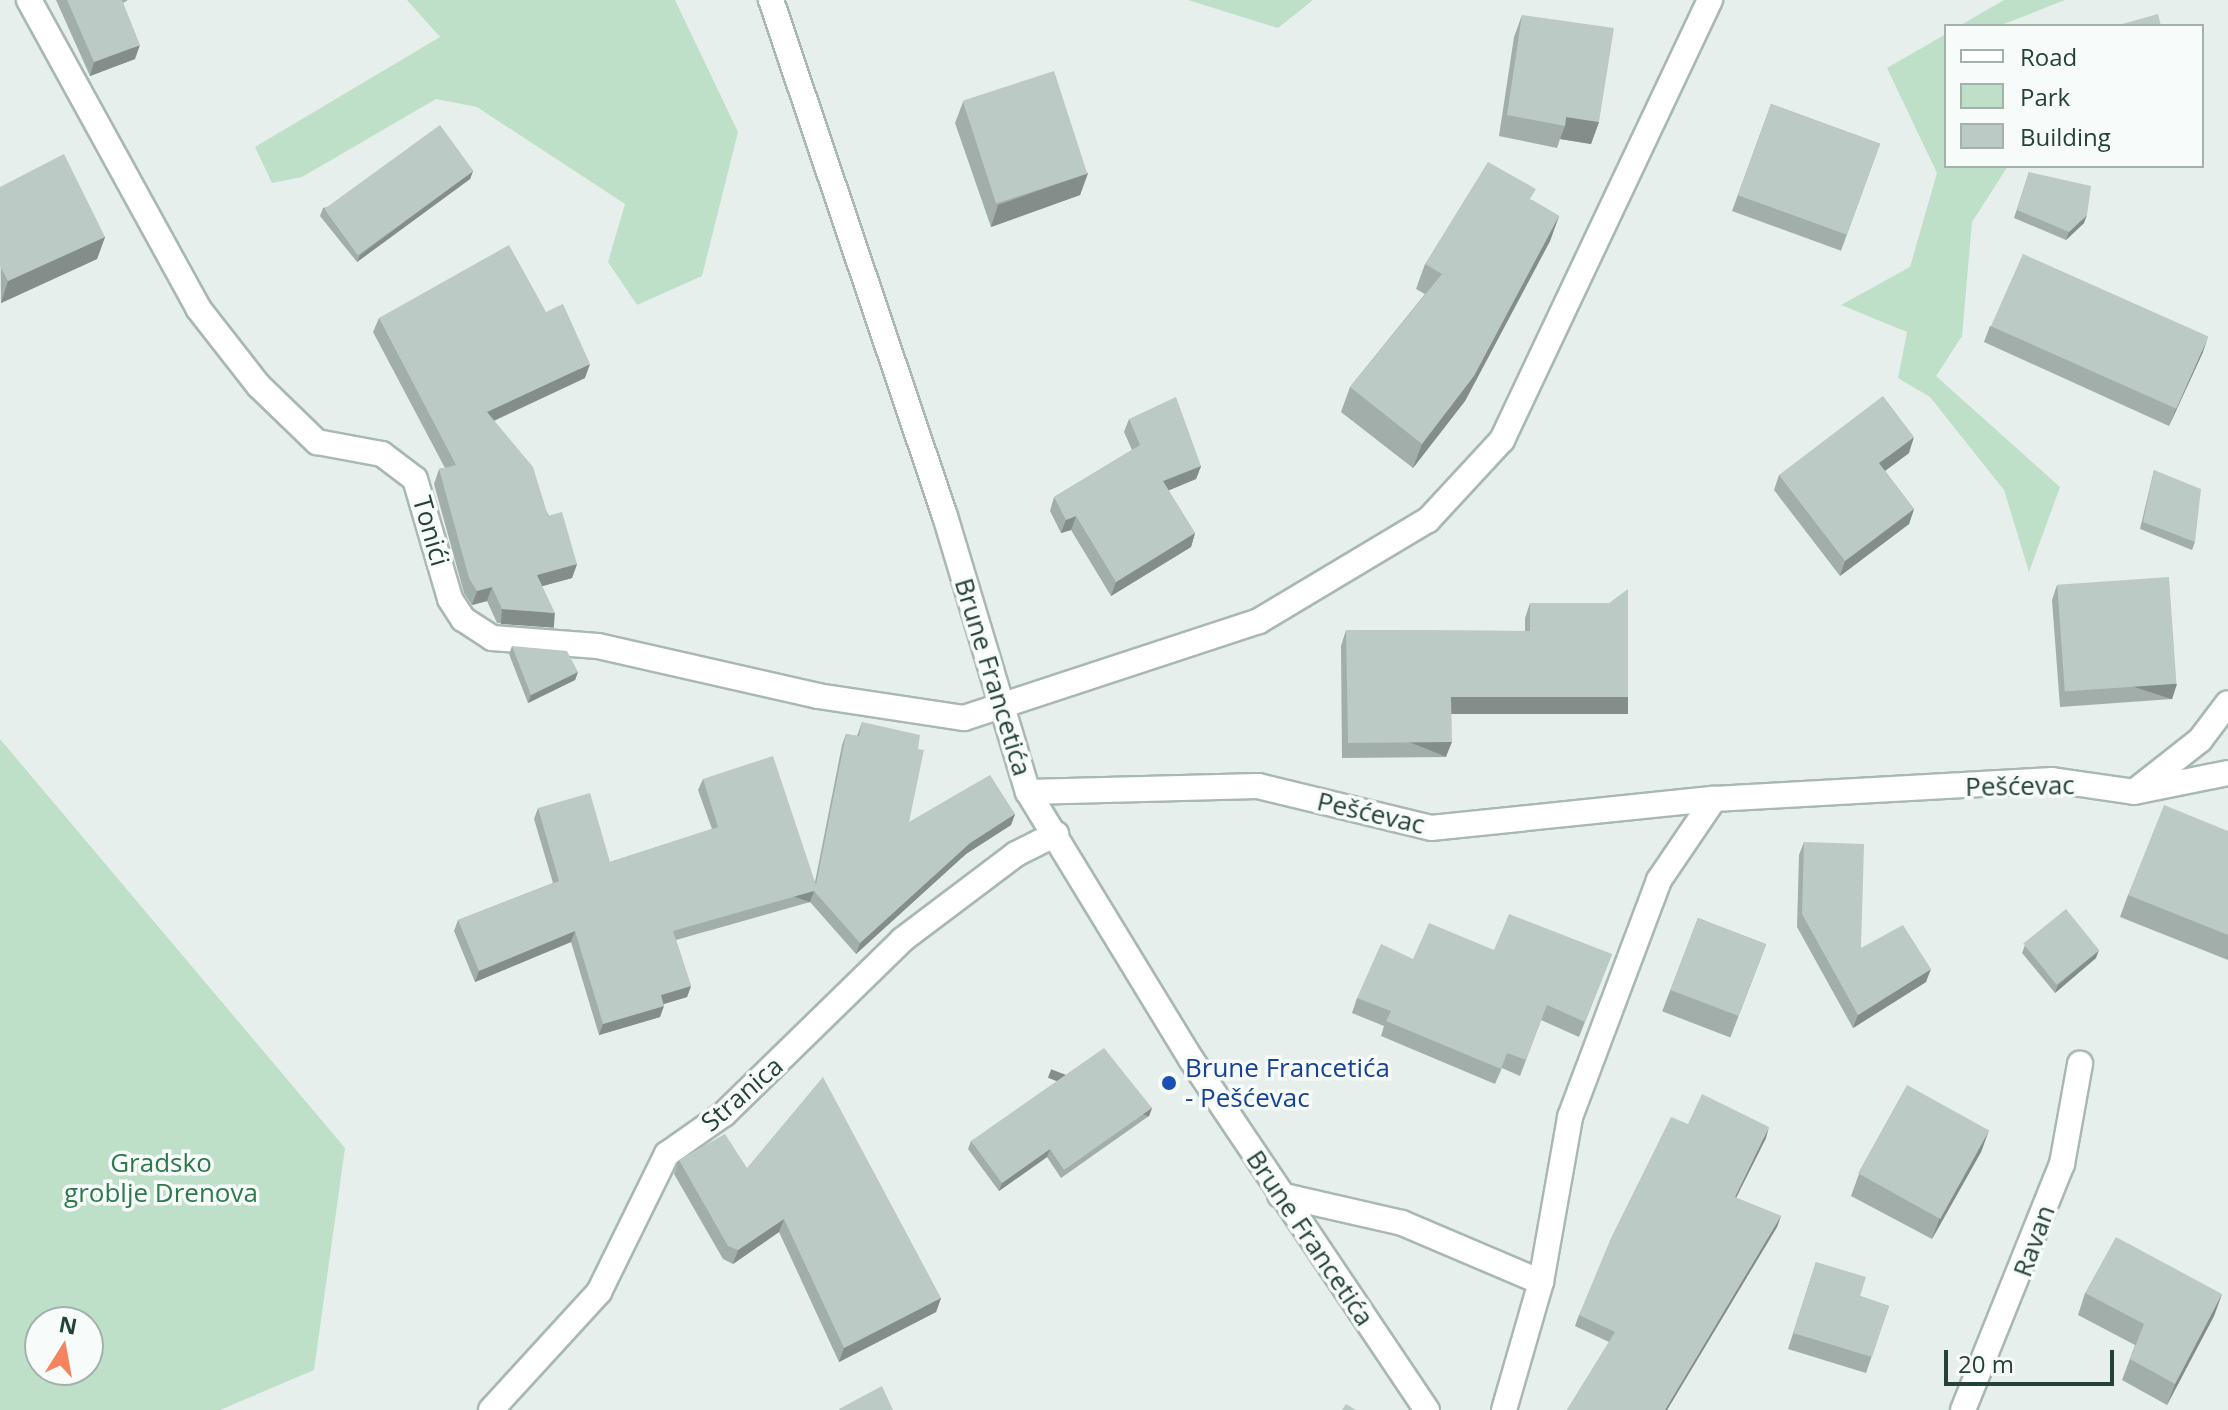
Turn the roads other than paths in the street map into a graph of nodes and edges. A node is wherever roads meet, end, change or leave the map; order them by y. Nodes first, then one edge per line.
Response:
1 (29, 0) edge
2 (771, 0) edge
3 (1710, 0) edge
4 (2228, 703) edge
5 (997, 706) junction
6 (2228, 773) edge
7 (1028, 792) junction
8 (2134, 792) junction
9 (1714, 799) junction
10 (1056, 834) junction
11 (2080, 1064) dead end
12 (1280, 1195) junction
13 (1541, 1282) junction
14 (491, 1410) edge
15 (1427, 1410) edge
16 (1504, 1410) edge
17 (1963, 1410) edge

1 - 5 street, Tonići
2 - 5 street, Brune Francetića
3 - 5 street, Tonići
4 - 8 street
5 - 7 street, Brune Francetića
6 - 8 street, Pešćevac
7 - 9 street, Pešćevac
7 - 10 street, Brune Francetića
8 - 9 street, Pešćevac
9 - 13 street
10 - 12 street, Brune Francetića
10 - 14 street, Stranica
11 - 17 street, Ravan
12 - 13 street
12 - 15 street, Brune Francetića
13 - 16 street

